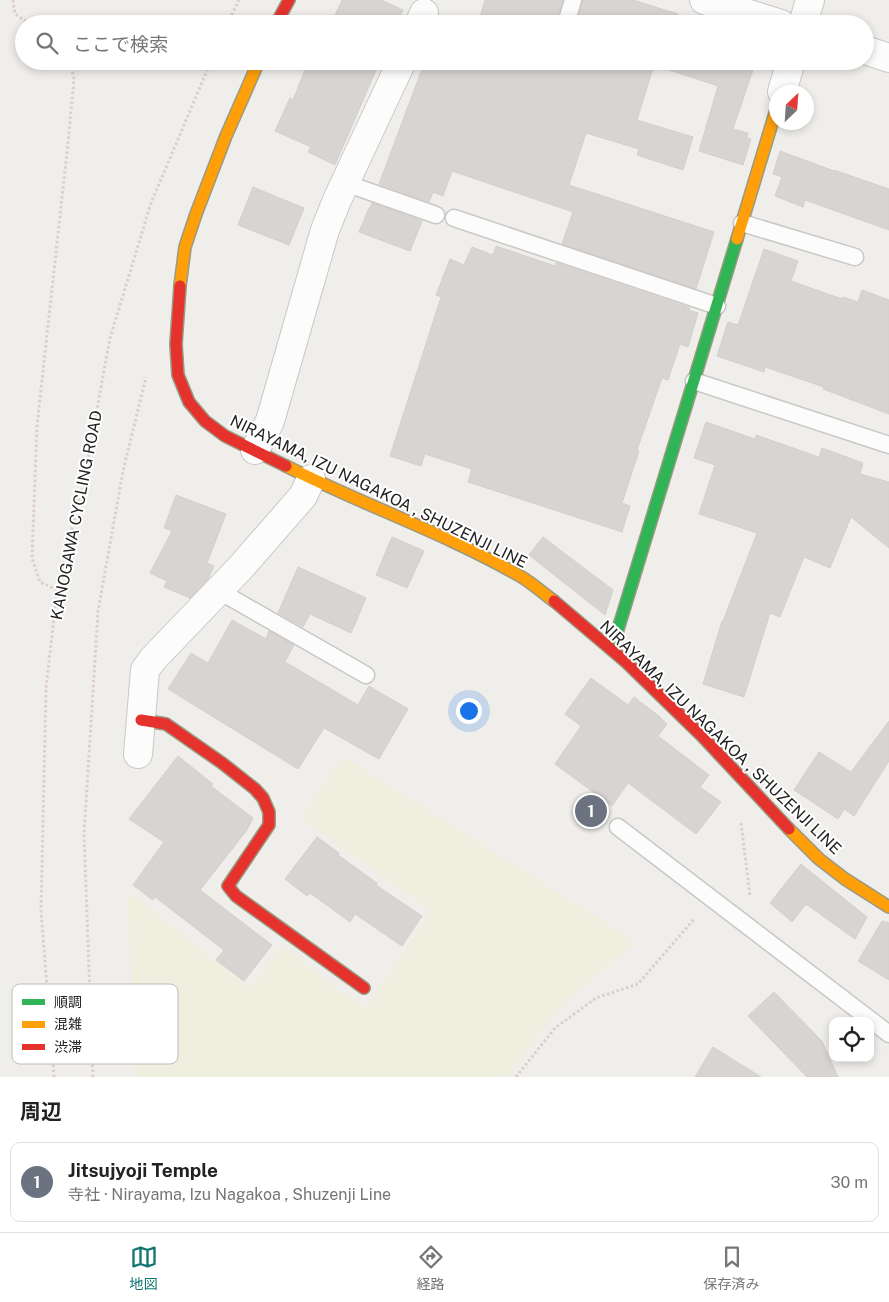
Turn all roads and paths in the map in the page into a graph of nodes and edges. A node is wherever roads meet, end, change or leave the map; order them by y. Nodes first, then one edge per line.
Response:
1 (14, 0) edge
2 (239, 0) edge
3 (288, 0) edge
4 (573, 0) edge
5 (704, 0) edge
6 (810, 0) edge
7 (16, 15) edge
8 (232, 15) edge
9 (280, 15) edge
10 (569, 15) edge
11 (752, 15) edge
12 (805, 15) edge
13 (874, 53) edge
14 (889, 58) edge
15 (72, 70) edge
16 (207, 70) edge
17 (255, 70) edge
18 (398, 70) edge
19 (788, 70) edge
20 (784, 85) edge
21 (770, 130) edge
22 (345, 183) junction
23 (436, 215) dead end
24 (454, 218) dead end
25 (742, 223) junction
26 (855, 257) dead end
27 (717, 306) junction
28 (148, 370) dead end
29 (694, 381) junction
30 (889, 445) edge
31 (255, 450) junction
32 (311, 479) junction
33 (57, 590) junction
34 (219, 591) junction
35 (612, 649) junction
36 (366, 675) dead end
37 (141, 720) junction
38 (138, 754) dead end
39 (740, 818) dead end
40 (618, 827) dead end
41 (712, 899) junction
42 (889, 906) edge
43 (755, 931) junction
44 (48, 984) edge
45 (90, 984) edge
46 (364, 988) dead end
47 (889, 1034) edge
48 (53, 1064) edge
49 (93, 1064) edge
50 (54, 1077) edge
51 (93, 1077) edge
52 (516, 1077) edge

1 - 7 path
2 - 8 path
3 - 9 main road
4 - 10 lane
5 - 11 street
6 - 12 street
13 - 14 street
15 - 33 path
16 - 33 path, KANOGAWA CYCLING ROAD
17 - 31 main road, NIRAYAMA, IZU NAGAKOA , SHUZENJI LINE
18 - 22 street
19 - 20 street
21 - 25 main road
22 - 23 lane
22 - 31 street
24 - 27 lane
25 - 26 lane
25 - 27 main road
27 - 29 main road
28 - 45 path
29 - 30 lane
29 - 35 main road
31 - 32 main road, NIRAYAMA, IZU NAGAKOA , SHUZENJI LINE
32 - 34 street
32 - 35 main road, NIRAYAMA, IZU NAGAKOA , SHUZENJI LINE
33 - 44 path, KANOGAWA CYCLING ROAD
34 - 36 lane
34 - 37 street
35 - 42 main road, NIRAYAMA, IZU NAGAKOA , SHUZENJI LINE
37 - 38 street
37 - 46 main road
39 - 43 path
40 - 41 lane
41 - 43 lane
41 - 52 path
43 - 47 lane
48 - 50 path, KANOGAWA CYCLING ROAD
49 - 51 path

